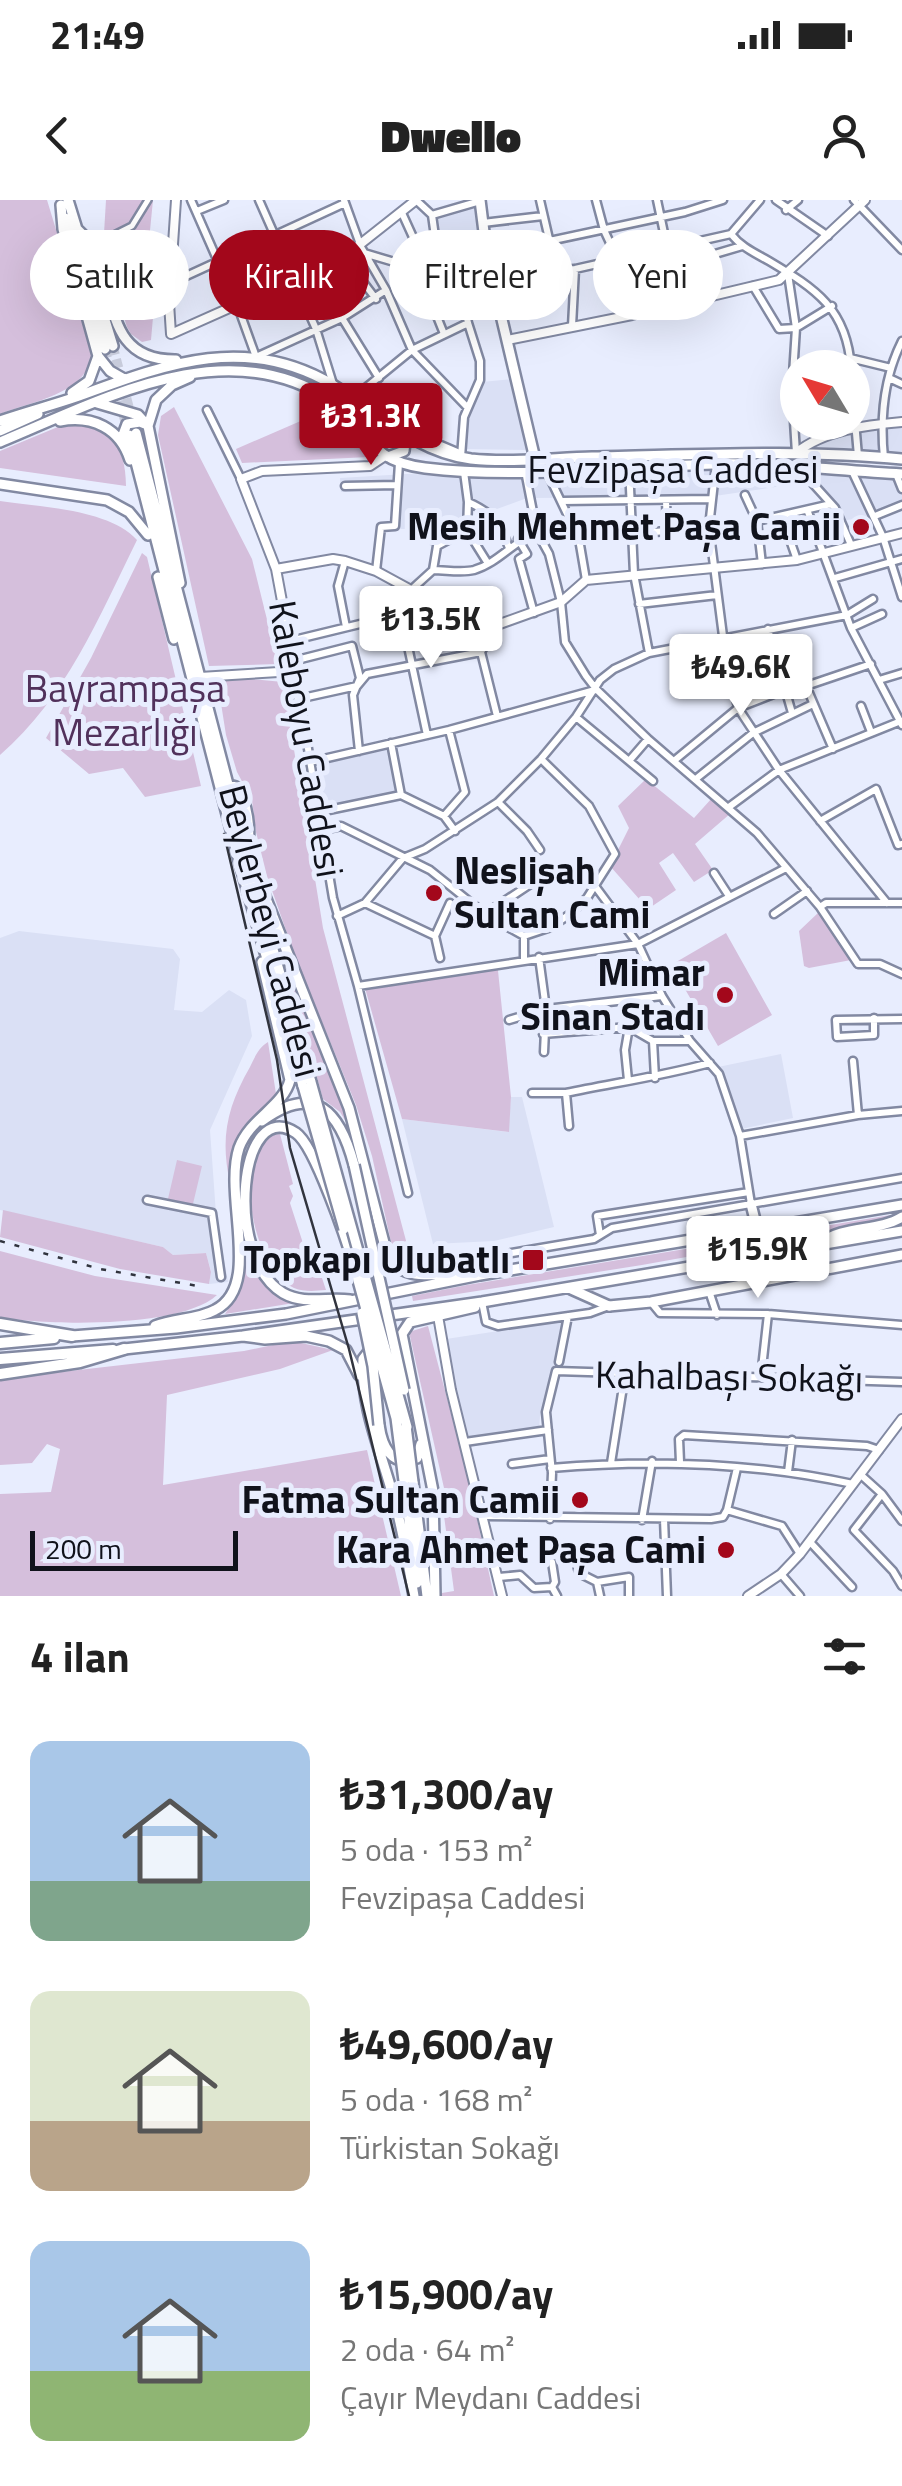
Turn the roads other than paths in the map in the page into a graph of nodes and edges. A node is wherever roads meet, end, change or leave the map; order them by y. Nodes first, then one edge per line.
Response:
1 (148, 200) edge
2 (176, 200) edge
3 (191, 200) edge
4 (224, 200) edge
5 (259, 200) edge
6 (416, 200) edge
7 (540, 200) edge
8 (596, 200) edge
9 (657, 200) edge
10 (723, 200) edge
11 (760, 200) edge
12 (776, 200) edge
13 (798, 200) edge
14 (480, 201) edge
15 (62, 202) edge
16 (345, 202) edge
17 (860, 202) edge
18 (786, 210) junction
19 (196, 211) junction
20 (402, 213) junction
21 (432, 215) junction
22 (543, 216) junction
23 (660, 217) junction
24 (483, 223) junction
25 (78, 230) edge
26 (124, 230) edge
27 (174, 230) edge
28 (274, 230) edge
29 (286, 230) edge
30 (355, 230) edge
31 (408, 230) edge
32 (434, 230) edge
33 (484, 230) edge
34 (547, 230) edge
35 (604, 230) joint
36 (663, 230) edge
37 (731, 234) junction
38 (723, 236) edge
39 (829, 236) junction
40 (209, 243) edge
41 (369, 244) edge
42 (742, 246) junction
43 (902, 250) edge
44 (723, 252) edge
45 (369, 262) edge
46 (593, 265) edge
47 (575, 269) joint
48 (788, 272) junction
49 (753, 286) junction
50 (369, 290) edge
51 (386, 290) junction
52 (723, 293) edge
53 (376, 299) junction
54 (369, 303) edge
55 (832, 306) junction
56 (209, 319) edge
57 (99, 320) edge
58 (116, 320) edge
59 (171, 320) edge
60 (243, 320) edge
61 (312, 320) edge
62 (337, 320) edge
63 (343, 320) edge
64 (439, 320) edge
65 (467, 320) edge
66 (503, 320) edge
67 (605, 320) edge
68 (468, 323) junction
69 (572, 326) junction
70 (796, 328) junction
71 (316, 329) junction
72 (444, 334) junction
73 (507, 340) junction
74 (902, 342) edge
75 (106, 350) junction
76 (412, 350) junction
77 (795, 350) edge
78 (847, 350) edge
79 (325, 356) junction
80 (256, 357) junction
81 (199, 358) junction
82 (870, 363) edge
83 (891, 368) junction
84 (202, 372) junction
85 (306, 372) junction
86 (379, 378) junction
87 (889, 378) junction
88 (123, 379) junction
89 (902, 384) edge
90 (146, 385) junction
91 (333, 386) junction
92 (363, 390) joint
93 (75, 397) junction
94 (60, 402) junction
95 (96, 403) junction
96 (467, 407) junction
97 (207, 410) dead end
98 (0, 421) edge
99 (902, 422) edge
100 (42, 424) junction
101 (881, 424) junction
102 (148, 426) junction
103 (870, 426) edge
104 (0, 430) edge
105 (395, 430) junction
106 (129, 436) junction
107 (796, 440) edge
108 (815, 440) edge
109 (857, 440) edge
110 (0, 442) edge
111 (433, 449) junction
112 (796, 454) junction
113 (461, 455) junction
114 (386, 456) junction
115 (858, 456) junction
116 (884, 458) junction
117 (535, 459) junction
118 (715, 459) junction
119 (902, 460) edge
120 (399, 463) junction
121 (629, 466) junction
122 (797, 466) junction
123 (427, 468) junction
124 (463, 470) junction
125 (524, 470) junction
126 (546, 470) junction
127 (852, 470) junction
128 (506, 471) junction
129 (899, 474) edge
130 (241, 479) junction
131 (0, 484) edge
132 (398, 485) junction
133 (345, 486) dead end
134 (902, 488) edge
135 (745, 495) dead end
136 (710, 499) junction
137 (562, 500) junction
138 (631, 500) junction
139 (666, 500) junction
140 (468, 502) junction
141 (832, 504) junction
142 (902, 506) edge
143 (808, 512) junction
144 (875, 516) junction
145 (782, 517) junction
146 (757, 522) junction
147 (709, 527) junction
148 (466, 530) junction
149 (537, 532) junction
150 (631, 532) junction
151 (666, 532) junction
152 (902, 533) edge
153 (148, 535) junction
154 (884, 538) junction
155 (579, 539) junction
156 (518, 540) junction
157 (851, 546) junction
158 (509, 550) junction
159 (824, 553) junction
160 (902, 559) edge
161 (797, 560) junction
162 (344, 561) junction
163 (488, 562) junction
164 (892, 562) junction
165 (762, 564) junction
166 (276, 568) junction
167 (713, 568) junction
168 (433, 570) junction
169 (376, 571) junction
170 (634, 574) junction
171 (835, 578) junction
172 (586, 580) junction
173 (412, 590) junction
174 (718, 594) junction
175 (902, 597) edge
176 (873, 599) dead end
177 (561, 602) junction
178 (638, 604) junction
179 (534, 613) junction
180 (401, 614) junction
181 (847, 614) junction
182 (882, 614) dead end
183 (185, 620) junction
184 (497, 626) junction
185 (346, 627) junction
186 (852, 628) junction
187 (768, 629) junction
188 (722, 636) junction
189 (290, 641) junction
190 (481, 652) junction
191 (649, 654) junction
192 (185, 659) junction
193 (293, 661) junction
194 (871, 664) junction
195 (411, 667) junction
196 (295, 672) junction
197 (902, 673) edge
198 (200, 676) junction
199 (879, 680) junction
200 (357, 686) junction
201 (806, 686) junction
202 (596, 689) junction
203 (784, 690) junction
204 (298, 699) junction
205 (813, 704) junction
206 (861, 706) dead end
207 (738, 708) junction
208 (792, 712) junction
209 (497, 716) junction
210 (576, 717) junction
211 (901, 722) edge
212 (449, 730) junction
213 (752, 732) junction
214 (871, 732) junction
215 (426, 735) junction
216 (648, 739) junction
217 (391, 743) junction
218 (833, 749) junction
219 (359, 750) junction
220 (541, 758) junction
221 (675, 760) junction
222 (629, 761) junction
223 (310, 762) junction
224 (779, 770) junction
225 (697, 778) junction
226 (653, 781) dead end
227 (224, 789) junction
228 (401, 795) junction
229 (498, 802) junction
230 (729, 807) junction
231 (318, 812) junction
232 (444, 816) junction
233 (820, 821) junction
234 (322, 830) junction
235 (455, 831) junction
236 (902, 844) edge
237 (540, 850) dead end
238 (248, 856) junction
239 (403, 858) junction
240 (786, 868) junction
241 (547, 872) dead end
242 (714, 873) dead end
243 (595, 886) junction
244 (807, 891) junction
245 (729, 896) junction
246 (450, 903) dead end
247 (887, 903) junction
248 (902, 903) edge
249 (365, 904) junction
250 (820, 908) junction
251 (254, 914) junction
252 (485, 914) junction
253 (774, 914) dead end
254 (337, 916) junction
255 (435, 936) junction
256 (524, 936) junction
257 (638, 944) junction
258 (539, 957) junction
259 (440, 958) dead end
260 (524, 959) junction
261 (902, 974) edge
262 (358, 986) junction
263 (662, 996) junction
264 (546, 1008) junction
265 (874, 1018) junction
266 (902, 1018) edge
267 (510, 1020) dead end
268 (629, 1028) junction
269 (543, 1034) junction
270 (690, 1040) junction
271 (652, 1042) junction
272 (544, 1052) dead end
273 (853, 1061) dead end
274 (710, 1063) junction
275 (655, 1078) junction
276 (628, 1080) junction
277 (307, 1084) junction
278 (532, 1093) dead end
279 (566, 1093) junction
280 (902, 1111) edge
281 (858, 1115) junction
282 (568, 1126) dead end
283 (740, 1136) junction
284 (236, 1162) junction
285 (902, 1178) edge
286 (749, 1192) junction
287 (408, 1193) dead end
288 (147, 1200) dead end
289 (751, 1204) junction
290 (901, 1210) edge
291 (756, 1228) junction
292 (344, 1229) junction
293 (902, 1231) edge
294 (600, 1235) junction
295 (819, 1246) junction
296 (902, 1255) edge
297 (488, 1257) dead end
298 (354, 1266) junction
299 (221, 1277) dead end
300 (468, 1277) junction
301 (568, 1288) junction
302 (709, 1291) junction
303 (363, 1301) junction
304 (482, 1302) junction
305 (651, 1302) junction
306 (609, 1306) junction
307 (768, 1314) junction
308 (717, 1315) junction
309 (438, 1316) junction
310 (568, 1316) junction
311 (0, 1324) edge
312 (902, 1326) edge
313 (150, 1330) junction
314 (72, 1336) junction
315 (242, 1336) junction
316 (0, 1341) edge
317 (124, 1349) junction
318 (404, 1357) junction
319 (0, 1359) edge
320 (559, 1362) joint
321 (556, 1371) junction
322 (0, 1374) edge
323 (625, 1374) junction
324 (761, 1376) junction
325 (902, 1382) edge
326 (364, 1386) junction
327 (901, 1422) edge
328 (406, 1427) junction
329 (548, 1430) junction
330 (422, 1434) junction
331 (792, 1440) junction
332 (465, 1442) junction
333 (880, 1451) junction
334 (652, 1461) junction
335 (610, 1462) junction
336 (680, 1462) junction
337 (551, 1463) junction
338 (512, 1464) dead end
339 (737, 1468) junction
340 (788, 1472) junction
341 (861, 1475) junction
342 (409, 1482) junction
343 (854, 1484) junction
344 (882, 1494) junction
345 (727, 1510) junction
346 (485, 1516) junction
347 (550, 1518) junction
348 (664, 1519) junction
349 (642, 1520) junction
350 (902, 1521) edge
351 (810, 1542) junction
352 (800, 1554) junction
353 (576, 1556) dead end
354 (552, 1562) dead end
355 (782, 1574) junction
356 (498, 1577) junction
357 (597, 1582) junction
358 (902, 1586) edge
359 (552, 1587) junction
360 (852, 1587) dead end
361 (416, 1596) edge
362 (431, 1596) edge
363 (502, 1596) edge
364 (557, 1596) edge
365 (600, 1596) edge
366 (630, 1596) edge
367 (667, 1596) edge
368 (748, 1596) edge
369 (800, 1596) edge

1 - 26 street
2 - 27 street
3 - 19 street
4 - 19 street
5 - 28 street
6 - 20 street
6 - 21 street
7 - 22 street
8 - 35 street
9 - 23 street
10 - 23 street
11 - 37 street
12 - 18 street
13 - 18 street
14 - 21 street
14 - 24 main road
15 - 25 main road
15 - 75 main road
16 - 29 street
16 - 30 street
17 - 39 street
17 - 43 street
18 - 39 street
19 - 40 street
20 - 31 street
20 - 41 street
21 - 32 street
22 - 24 street
22 - 34 street
23 - 35 street
23 - 36 street
24 - 33 main road
37 - 38 street
37 - 42 street
39 - 48 street
42 - 44 street
42 - 48 street
45 - 51 street
46 - 47 street
47 - 69 street
48 - 49 street
48 - 55 street
48 - 70 street
49 - 52 street
49 - 70 street
50 - 53 street
51 - 53 street
51 - 76 street
53 - 54 street
55 - 70 street
55 - 78 street
56 - 59 street
57 - 75 main road
58 - 81 main road
60 - 80 street
61 - 71 street
62 - 71 street
63 - 86 street
64 - 72 street
65 - 68 street
66 - 73 main road
67 - 69 street
68 - 72 street
68 - 96 street
69 - 73 street
70 - 77 street
71 - 79 street
71 - 80 street
72 - 76 street
73 - 117 main road
74 - 83 street
75 - 88 main road
75 - 94 main road
76 - 86 street
76 - 96 street
79 - 85 street
79 - 91 street
80 - 81 main road, Fevzipaşa Caddesi
80 - 85 main road, Fevzipaşa Caddesi
81 - 88 main road, Fevzipaşa Caddesi
82 - 83 street
83 - 87 street
84 - 90 main road, Fevzipaşa Caddesi
84 - 102 main road
84 - 114 main road, Fevzipaşa Caddesi
85 - 91 main road, Fevzipaşa Caddesi
86 - 92 street
87 - 89 street
87 - 101 street
88 - 90 main road
88 - 93 main road, Fevzipaşa Caddesi
90 - 95 main road, Fevzipaşa Caddesi
91 - 105 main road, Fevzipaşa Caddesi
92 - 113 street
93 - 94 main road, Fevzipaşa Caddesi
93 - 95 main road
94 - 98 main road
94 - 104 main road
95 - 100 main road, Fevzipaşa Caddesi
95 - 102 main road
96 - 113 street
97 - 130 street, Kaleboyu Caddesi
99 - 101 street
100 - 106 main road
100 - 110 main road, Fevzipaşa Caddesi
101 - 103 street
101 - 116 street
102 - 106 main road
102 - 183 main road
105 - 111 main road, Fevzipaşa Caddesi
105 - 114 main road
106 - 153 main road
106 - 183 main road, Beylerbeyi Caddesi
106 - 192 main road, Beylerbeyi Caddesi
107 - 112 street
108 - 112 street
109 - 115 street
111 - 113 main road, Fevzipaşa Caddesi
111 - 123 main road
112 - 115 main road, Fevzipaşa Caddesi
112 - 118 main road, Fevzipaşa Caddesi
113 - 117 main road, Fevzipaşa Caddesi
114 - 120 main road, Fevzipaşa Caddesi
114 - 130 street
115 - 116 main road, Fevzipaşa Caddesi
116 - 119 main road, Fevzipaşa Caddesi
117 - 118 main road, Fevzipaşa Caddesi
117 - 128 main road
118 - 121 main road, Fevzipaşa Caddesi
118 - 122 main road, Fevzipaşa Caddesi
118 - 136 street
120 - 123 main road, Fevzipaşa Caddesi
120 - 132 street
121 - 126 main road, Fevzipaşa Caddesi
121 - 138 street
122 - 127 main road, Fevzipaşa Caddesi
122 - 141 street
123 - 124 main road, Fevzipaşa Caddesi
124 - 128 main road, Fevzipaşa Caddesi
124 - 140 street
125 - 126 main road, Fevzipaşa Caddesi
125 - 128 main road, Fevzipaşa Caddesi
125 - 149 street
126 - 137 street
127 - 129 main road, Fevzipaşa Caddesi
127 - 144 street
129 - 134 street
130 - 166 street, Kaleboyu Caddesi
131 - 153 main road
132 - 133 street
132 - 169 street
135 - 146 street
136 - 139 street
136 - 147 street
137 - 138 street
137 - 155 street
138 - 139 street
138 - 150 street
139 - 151 street
140 - 148 street
140 - 158 street
141 - 143 street
141 - 157 street
142 - 144 street
143 - 145 street
143 - 159 street
144 - 154 street
145 - 146 street
145 - 161 street
146 - 165 street
147 - 151 street
147 - 167 street
148 - 163 street
148 - 168 street
149 - 156 street
149 - 177 street
150 - 151 street
150 - 155 street
150 - 170 street
152 - 154 street
153 - 192 main road
154 - 157 street
154 - 164 street
155 - 172 street
156 - 158 street
156 - 179 street
157 - 159 street
158 - 163 street
159 - 161 street
159 - 171 street
160 - 164 street
161 - 165 street
162 - 166 street
162 - 169 street
162 - 185 street
163 - 168 street
164 - 171 street
164 - 175 street
165 - 167 street
166 - 189 street, Kaleboyu Caddesi
167 - 170 street
167 - 174 street
168 - 173 street
169 - 173 street
170 - 172 street
170 - 178 street
171 - 181 street
172 - 177 street
173 - 180 street
173 - 184 street
174 - 178 street
174 - 188 street
176 - 181 street
177 - 179 street
177 - 202 street
178 - 191 street
179 - 184 street
180 - 185 street
180 - 195 street
181 - 186 street
181 - 187 street
182 - 186 street
183 - 198 main road, Beylerbeyi Caddesi
184 - 190 street
185 - 189 street
186 - 194 street
187 - 188 street
187 - 203 street
188 - 191 street
188 - 207 street
189 - 193 street, Kaleboyu Caddesi
190 - 195 street
190 - 209 street
191 - 202 street
192 - 227 main road, Beylerbeyi Caddesi
193 - 196 street, Kaleboyu Caddesi
193 - 200 street
194 - 199 street
194 - 201 street
195 - 200 street
195 - 215 street
196 - 198 street
196 - 204 street, Kaleboyu Caddesi
197 - 199 street
198 - 227 main road, Beylerbeyi Caddesi
199 - 211 street
200 - 204 street
200 - 219 street
201 - 203 street
201 - 205 street
202 - 209 street
202 - 210 street
202 - 216 street
203 - 207 street
203 - 208 street
204 - 223 street, Kaleboyu Caddesi
205 - 208 street
205 - 218 street
206 - 214 street
207 - 213 street
207 - 221 street
208 - 213 street
209 - 212 street
210 - 220 street
210 - 222 street
211 - 214 street
212 - 215 street
212 - 232 street
213 - 224 street
213 - 225 street
214 - 218 street
215 - 217 street
216 - 221 street
216 - 222 street
217 - 219 street
217 - 228 street
218 - 224 street
219 - 223 street
220 - 229 street
220 - 243 street
221 - 225 street
222 - 226 street
223 - 231 street, Kaleboyu Caddesi
224 - 230 street
224 - 233 street
225 - 230 street
227 - 238 main road
227 - 251 main road, Beylerbeyi Caddesi
228 - 231 street
228 - 232 street
229 - 235 street
229 - 237 street
230 - 240 street
231 - 234 street, Kaleboyu Caddesi
232 - 235 street
233 - 236 street
233 - 247 street
234 - 239 street
234 - 254 street, Kaleboyu Caddesi
235 - 239 street
238 - 277 main road, Beylerbeyi Caddesi
238 - 300 main road
239 - 249 street
239 - 252 street
240 - 244 street
240 - 245 street
241 - 252 street
242 - 245 street
243 - 256 street
243 - 257 street
244 - 250 street
244 - 253 street
245 - 257 street
246 - 255 street
247 - 248 street
247 - 250 street
249 - 254 street
249 - 255 street
250 - 261 street
251 - 277 main road, Beylerbeyi Caddesi
251 - 284 main road
252 - 256 street
254 - 262 street, Kaleboyu Caddesi
255 - 259 street
256 - 260 street
257 - 258 street
257 - 263 street
258 - 260 street
258 - 264 street
260 - 262 street
262 - 287 street, Kaleboyu Caddesi
263 - 264 street
263 - 270 street
264 - 267 street
264 - 269 street
265 - 265 street
265 - 266 street
268 - 269 street
268 - 271 street
268 - 276 street
269 - 272 street
270 - 271 street
270 - 274 street
271 - 275 street
273 - 281 street
274 - 275 street
274 - 283 street
275 - 276 street
276 - 279 street
277 - 292 main road, Beylerbeyi Caddesi, bridge
277 - 328 main road, Beylerbeyi Caddesi, bridge
278 - 279 street
279 - 282 street
280 - 281 street
281 - 283 street
283 - 286 street
284 - 313 main road
284 - 328 main road, bridge
285 - 289 street
286 - 289 street
286 - 294 street
288 - 299 street
289 - 291 main road
289 - 294 street
290 - 291 main road
290 - 295 main road
291 - 300 main road
292 - 298 main road, Beylerbeyi Caddesi
292 - 303 main road, bridge
293 - 295 main road
294 - 297 street
295 - 301 main road
296 - 302 main road
298 - 330 main road, bridge
298 - 342 main road, bridge
300 - 303 main road
301 - 304 main road
301 - 306 main road
302 - 305 main road
302 - 308 street
303 - 313 main road
304 - 309 main road
304 - 310 street
304 - 315 main road
305 - 306 main road
305 - 308 street
306 - 310 street
307 - 308 street
307 - 312 street
307 - 324 street
309 - 318 main road
309 - 332 street
310 - 320 street
311 - 314 highway
313 - 314 main road
314 - 316 highway
315 - 317 main road
315 - 326 main road
317 - 319 highway
317 - 322 highway
318 - 326 main road
318 - 330 main road
320 - 321 street
321 - 323 street, Kahalbaşı Sokağı
321 - 329 street
323 - 324 street, Kahalbaşı Sokağı
323 - 335 street
324 - 325 street, Kahalbaşı Sokağı
326 - 361 main road
327 - 333 street
328 - 342 main road, bridge
329 - 332 street
329 - 337 street
330 - 362 main road
331 - 333 street
331 - 336 street
331 - 340 street
332 - 346 street
333 - 341 street
334 - 335 street
334 - 336 street
334 - 349 street
335 - 337 street
336 - 339 street
337 - 338 street
337 - 347 street
339 - 340 street
339 - 345 street
340 - 343 street
341 - 343 street
341 - 344 street
342 - 361 main road
342 - 362 main road
343 - 351 street
344 - 350 street
344 - 358 street
345 - 348 street
345 - 352 street
346 - 347 street
346 - 356 street
347 - 349 street
348 - 349 street
348 - 367 street
351 - 352 street
351 - 360 street
352 - 355 street
353 - 357 street
354 - 359 street
355 - 368 street
355 - 369 street
356 - 359 street
356 - 363 street
357 - 365 street
357 - 366 street
359 - 364 street

